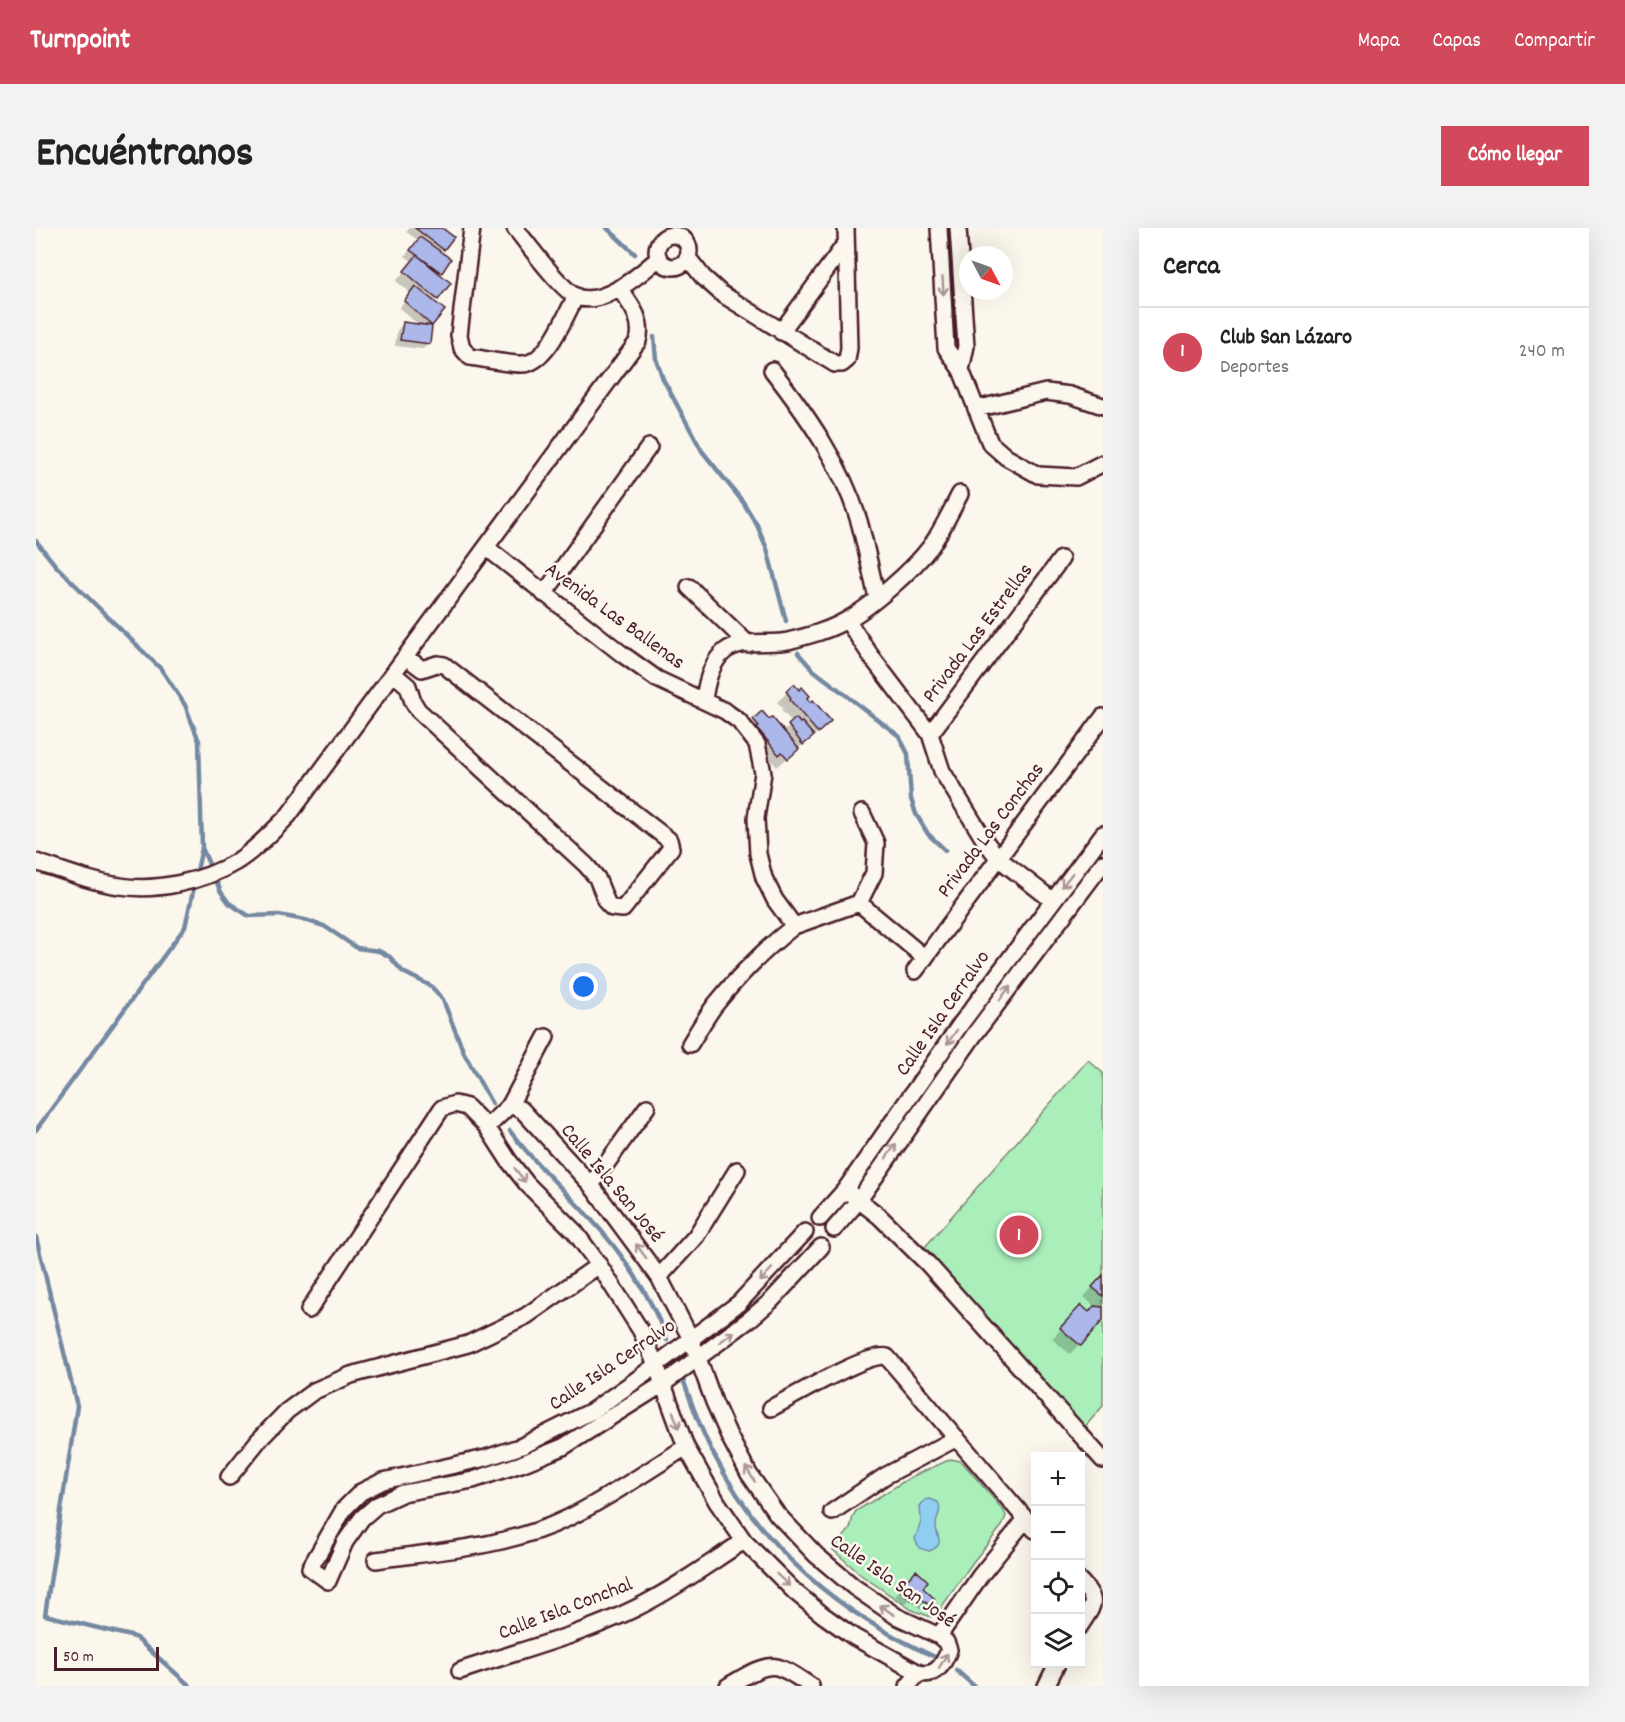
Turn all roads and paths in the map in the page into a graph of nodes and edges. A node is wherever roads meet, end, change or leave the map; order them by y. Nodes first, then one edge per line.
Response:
1 (472, 228) edge
2 (515, 228) edge
3 (939, 228) edge
4 (958, 228) edge
5 (846, 235) edge
6 (658, 258) junction
7 (688, 258) junction
8 (619, 288) junction
9 (576, 296) junction
10 (781, 332) junction
11 (771, 370) dead end
12 (961, 370) junction
13 (1103, 406) edge
14 (976, 409) junction
15 (649, 447) dead end
16 (1103, 463) edge
17 (960, 494) dead end
18 (487, 548) junction
19 (1061, 559) dead end
20 (689, 588) dead end
21 (544, 594) junction
22 (877, 598) junction
23 (847, 620) junction
24 (748, 644) junction
25 (406, 657) junction
26 (394, 674) junction
27 (704, 700) junction
28 (1103, 717) edge
29 (930, 734) junction
30 (862, 813) dead end
31 (1103, 834) edge
32 (998, 858) junction
33 (36, 862) edge
34 (1103, 863) edge
35 (1052, 900) junction
36 (859, 903) junction
37 (794, 926) junction
38 (925, 958) junction
39 (915, 971) dead end
40 (546, 1037) dead end
41 (690, 1044) dead end
42 (510, 1105) junction
43 (647, 1107) dead end
44 (487, 1127) junction
45 (738, 1170) dead end
46 (591, 1185) junction
47 (845, 1190) junction
48 (859, 1200) junction
49 (820, 1218) junction
50 (834, 1229) junction
51 (806, 1232) junction
52 (821, 1247) junction
53 (599, 1265) junction
54 (659, 1276) junction
55 (309, 1310) dead end
56 (691, 1338) junction
57 (699, 1357) junction
58 (656, 1365) junction
59 (663, 1384) junction
60 (771, 1408) dead end
61 (957, 1438) junction
62 (686, 1447) junction
63 (1103, 1460) edge
64 (229, 1477) dead end
65 (832, 1512) dead end
66 (1031, 1525) edge
67 (744, 1541) junction
68 (375, 1560) dead end
69 (1085, 1586) edge
70 (1085, 1619) edge
71 (939, 1636) junction
72 (1055, 1668) edge
73 (460, 1671) dead end
74 (919, 1673) junction
75 (728, 1686) edge
76 (811, 1686) edge
77 (908, 1686) edge
78 (1046, 1686) edge

1 - 9 street
2 - 9 street
3 -> 12 street
4 - 12 street
5 - 10 street
5 - 10 street
6 - 7 street
6 - 7 street
6 - 8 street
7 - 10 street
8 - 9 street
8 - 18 street
11 - 22 street
12 - 14 street
13 - 14 street
14 - 16 street
15 - 21 street
17 - 22 street
18 - 21 street, Avenida Las Ballenas
18 - 25 street
19 - 29 street, Privada Las Estrellas
20 - 24 street
21 - 27 street, Avenida Las Ballenas
22 - 23 street
23 - 24 street
23 - 29 street
24 - 27 street
25 - 26 street
25 - 26 street
26 - 33 street
27 - 37 street, Avenida Las Ballenas
28 - 32 street, Privada Las Conchas
29 - 32 street
30 - 36 street
31 -> 35 street, Calle Isla Cerralvo
32 - 35 street
32 - 38 street, Privada Las Conchas
48 -> 34 street, Calle Isla Cerralvo
35 -> 47 street, Calle Isla Cerralvo
36 - 37 street
36 - 38 street
37 - 41 street
38 - 39 street, Privada Las Conchas
40 - 42 street
42 - 44 street
42 - 46 street, Calle Isla San José
43 - 46 street
44 -> 53 street
44 - 55 street
45 - 54 street
54 -> 46 street, Calle Isla San José
47 - 48 street
47 - 49 street, Calle Isla Cerralvo
48 - 50 street, Calle Isla Cerralvo
48 - 63 street
49 - 50 street
49 - 51 street
50 - 52 street
51 - 52 street
51 -> 56 street, Calle Isla Cerralvo
57 -> 52 street, Calle Isla Cerralvo
53 - 58 street
53 - 64 street
54 - 56 street, Calle Isla San José
56 - 57 street, Calle Isla San José
56 - 58 street, Calle Isla Cerralvo
57 - 59 street, Calle Isla Cerralvo
71 -> 57 street, Calle Isla San José
58 - 59 street
58 - 59 street, Calle Isla Cerralvo
59 -> 62 street
60 - 61 street
61 - 65 street
61 - 66 street
62 - 67 street
62 - 68 street
66 - 71 street
67 - 73 street, Calle Isla Conchal
67 -> 74 street
69 - 70 street
74 -> 71 street, Calle Isla San José
72 - 78 street
74 - 77 street
75 - 76 street

